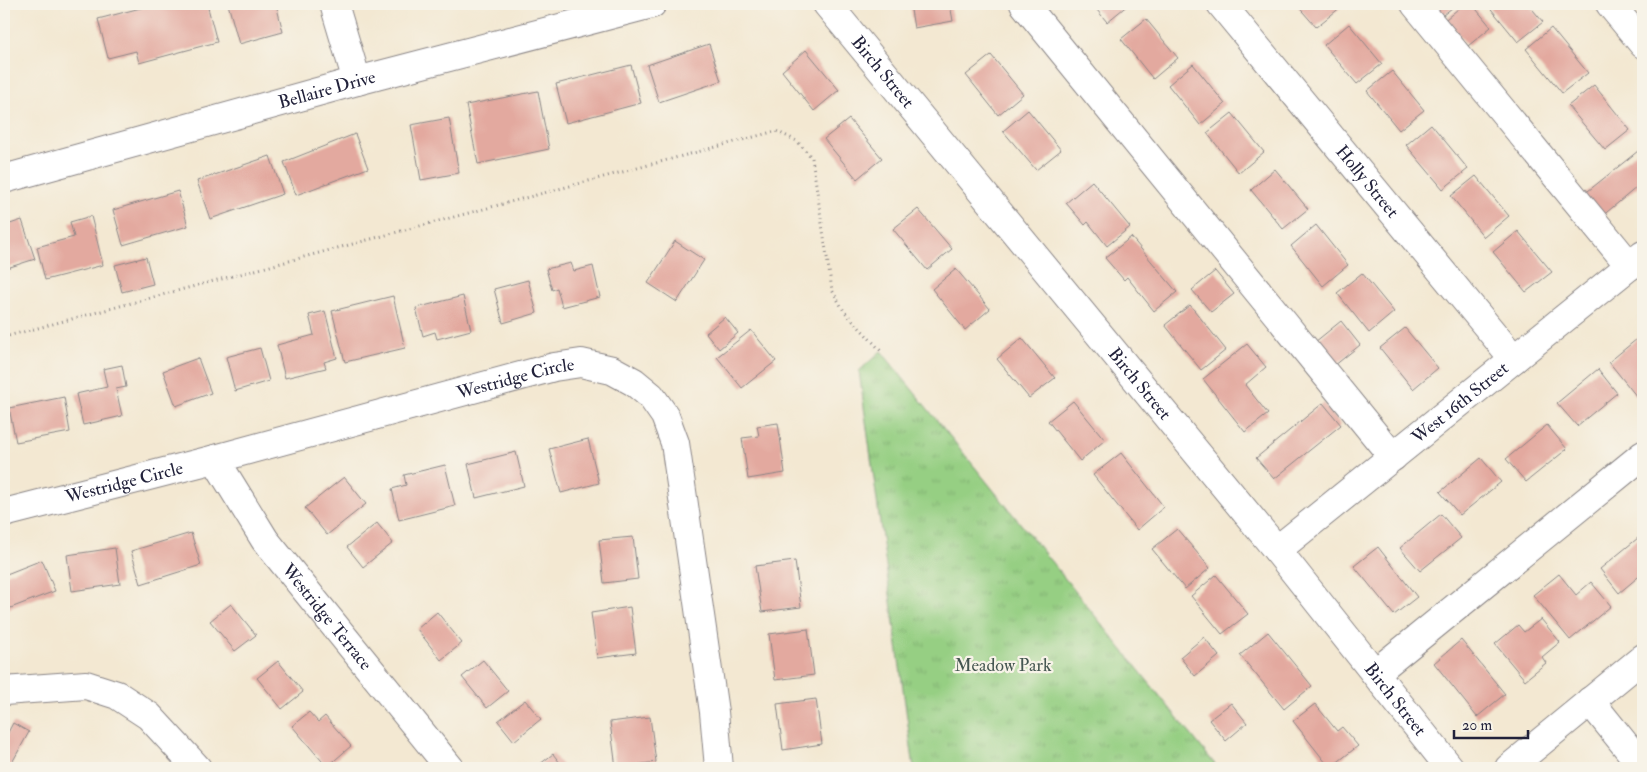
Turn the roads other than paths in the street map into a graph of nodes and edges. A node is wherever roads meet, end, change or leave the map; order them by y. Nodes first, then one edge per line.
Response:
1 (334, 4) edge
2 (652, 4) edge
3 (827, 4) edge
4 (1024, 4) edge
5 (1221, 4) edge
6 (1415, 4) edge
7 (1610, 4) edge
8 (1643, 44) edge
9 (357, 81) junction
10 (4, 179) edge
11 (1636, 261) edge
12 (1514, 359) junction
13 (1643, 454) edge
14 (1393, 457) junction
15 (215, 459) junction
16 (4, 513) edge
17 (1277, 550) junction
18 (1643, 658) edge
19 (1375, 673) junction
20 (4, 691) edge
21 (1590, 701) junction
22 (1643, 767) edge
23 (197, 768) edge
24 (450, 768) edge
25 (719, 768) edge
26 (1450, 768) edge
27 (1509, 768) edge

1 - 9 street
2 - 9 street, Bellaire Drive
3 - 17 street, Birch Street
4 - 14 street
5 - 12 street, Holly Street
6 - 11 street
7 - 8 street
9 - 10 street, Bellaire Drive
11 - 12 street, West 16th Street
12 - 14 street, West 16th Street
13 - 19 street
14 - 17 street, West 16th Street
15 - 16 street, Westridge Circle
15 - 24 street, Westridge Terrace
15 - 25 street, Westridge Circle
17 - 19 street, Birch Street
18 - 21 street
19 - 26 street, Birch Street
20 - 23 street
21 - 22 street
21 - 27 street

